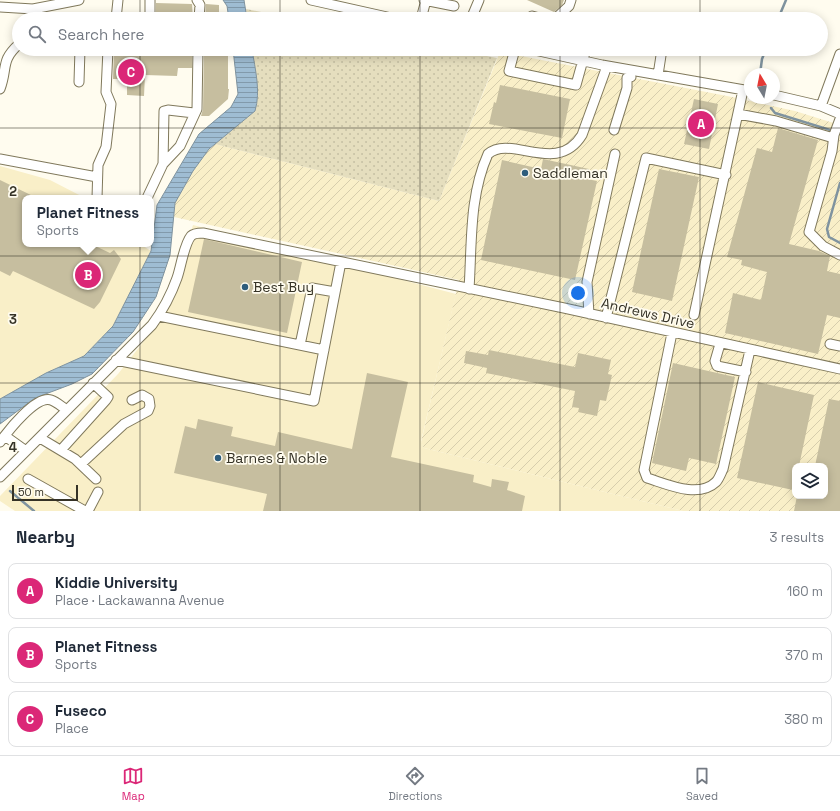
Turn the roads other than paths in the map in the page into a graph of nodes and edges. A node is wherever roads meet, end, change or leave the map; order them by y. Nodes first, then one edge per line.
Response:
1 (79, 0) edge
2 (118, 0) edge
3 (150, 0) edge
4 (197, 0) edge
5 (311, 0) edge
6 (425, 0) edge
7 (479, 0) edge
8 (571, 0) edge
9 (454, 6) dead end
10 (0, 7) edge
11 (117, 12) edge
12 (150, 12) edge
13 (200, 12) edge
14 (365, 12) edge
15 (422, 12) edge
16 (474, 12) edge
17 (562, 12) edge
18 (12, 49) edge
19 (840, 54) edge
20 (80, 56) edge
21 (108, 56) edge
22 (198, 56) edge
23 (513, 56) edge
24 (564, 56) edge
25 (584, 56) edge
26 (661, 56) edge
27 (583, 61) junction
28 (607, 66) junction
29 (632, 74) junction
30 (658, 75) junction
31 (79, 82) dead end
32 (1, 87) edge
33 (744, 89) edge
34 (780, 96) edge
35 (744, 98) edge
36 (821, 106) junction
37 (194, 113) junction
38 (738, 114) junction
39 (840, 114) edge
40 (840, 119) edge
41 (614, 130) dead end
42 (834, 135) junction
43 (615, 154) dead end
44 (0, 159) edge
45 (163, 164) junction
46 (726, 175) junction
47 (97, 177) junction
48 (97, 195) edge
49 (148, 195) edge
50 (840, 256) edge
51 (341, 262) junction
52 (469, 289) junction
53 (335, 292) junction
54 (589, 314) junction
55 (694, 315) dead end
56 (159, 316) junction
57 (606, 318) junction
58 (672, 333) junction
59 (720, 344) junction
60 (830, 344) dead end
61 (300, 345) junction
62 (840, 346) edge
63 (324, 350) junction
64 (750, 350) junction
65 (116, 360) junction
66 (840, 369) edge
67 (746, 372) junction
68 (94, 383) junction
69 (132, 400) dead end
70 (67, 410) junction
71 (40, 438) junction
72 (2, 439) edge
73 (61, 450) junction
74 (26, 451) junction
75 (80, 464) junction
76 (0, 477) edge
77 (28, 479) dead end
78 (96, 479) dead end
79 (98, 492) dead end
80 (86, 511) edge

1 - 10 street
2 - 11 street
3 - 12 street
4 - 13 street
5 - 14 street
6 - 9 street
6 - 15 street
7 - 16 street
8 - 17 street
18 - 32 street
19 - 36 street
20 - 31 street
21 - 47 street
22 - 37 street
23 - 27 street
24 - 27 street
25 - 27 street
26 - 30 street
27 - 28 street
28 - 29 street
28 - 52 street
29 - 30 street
29 - 41 street
30 - 33 street
34 - 36 street
35 - 38 street
36 - 39 street
37 - 45 street
37 - 45 street
38 - 42 street
38 - 46 street
40 - 42 street
42 - 50 street
43 - 54 street
44 - 47 street
45 - 49 street
46 - 55 street
46 - 57 street
47 - 48 street
51 - 52 street, Andrews Drive
51 - 53 street
51 - 56 street, Andrews Drive
52 - 54 street, Andrews Drive
53 - 61 street
53 - 63 street
54 - 57 street, Andrews Drive
56 - 61 street
56 - 65 street, Andrews Drive
57 - 58 street, Andrews Drive
58 - 59 street, Andrews Drive
58 - 67 street
59 - 64 street, Andrews Drive
59 - 67 street
60 - 62 street
61 - 63 street
63 - 65 street
64 - 66 street, Andrews Drive
64 - 67 street
65 - 68 street, Andrews Drive
68 - 70 street, Andrews Drive
68 - 73 street
69 - 75 street
70 - 71 street, Andrews Drive
70 - 72 street
71 - 73 street
71 - 74 street, Andrews Drive
72 - 74 street
73 - 75 street
74 - 76 street, Andrews Drive
75 - 78 street
77 - 80 street
79 - 80 street

